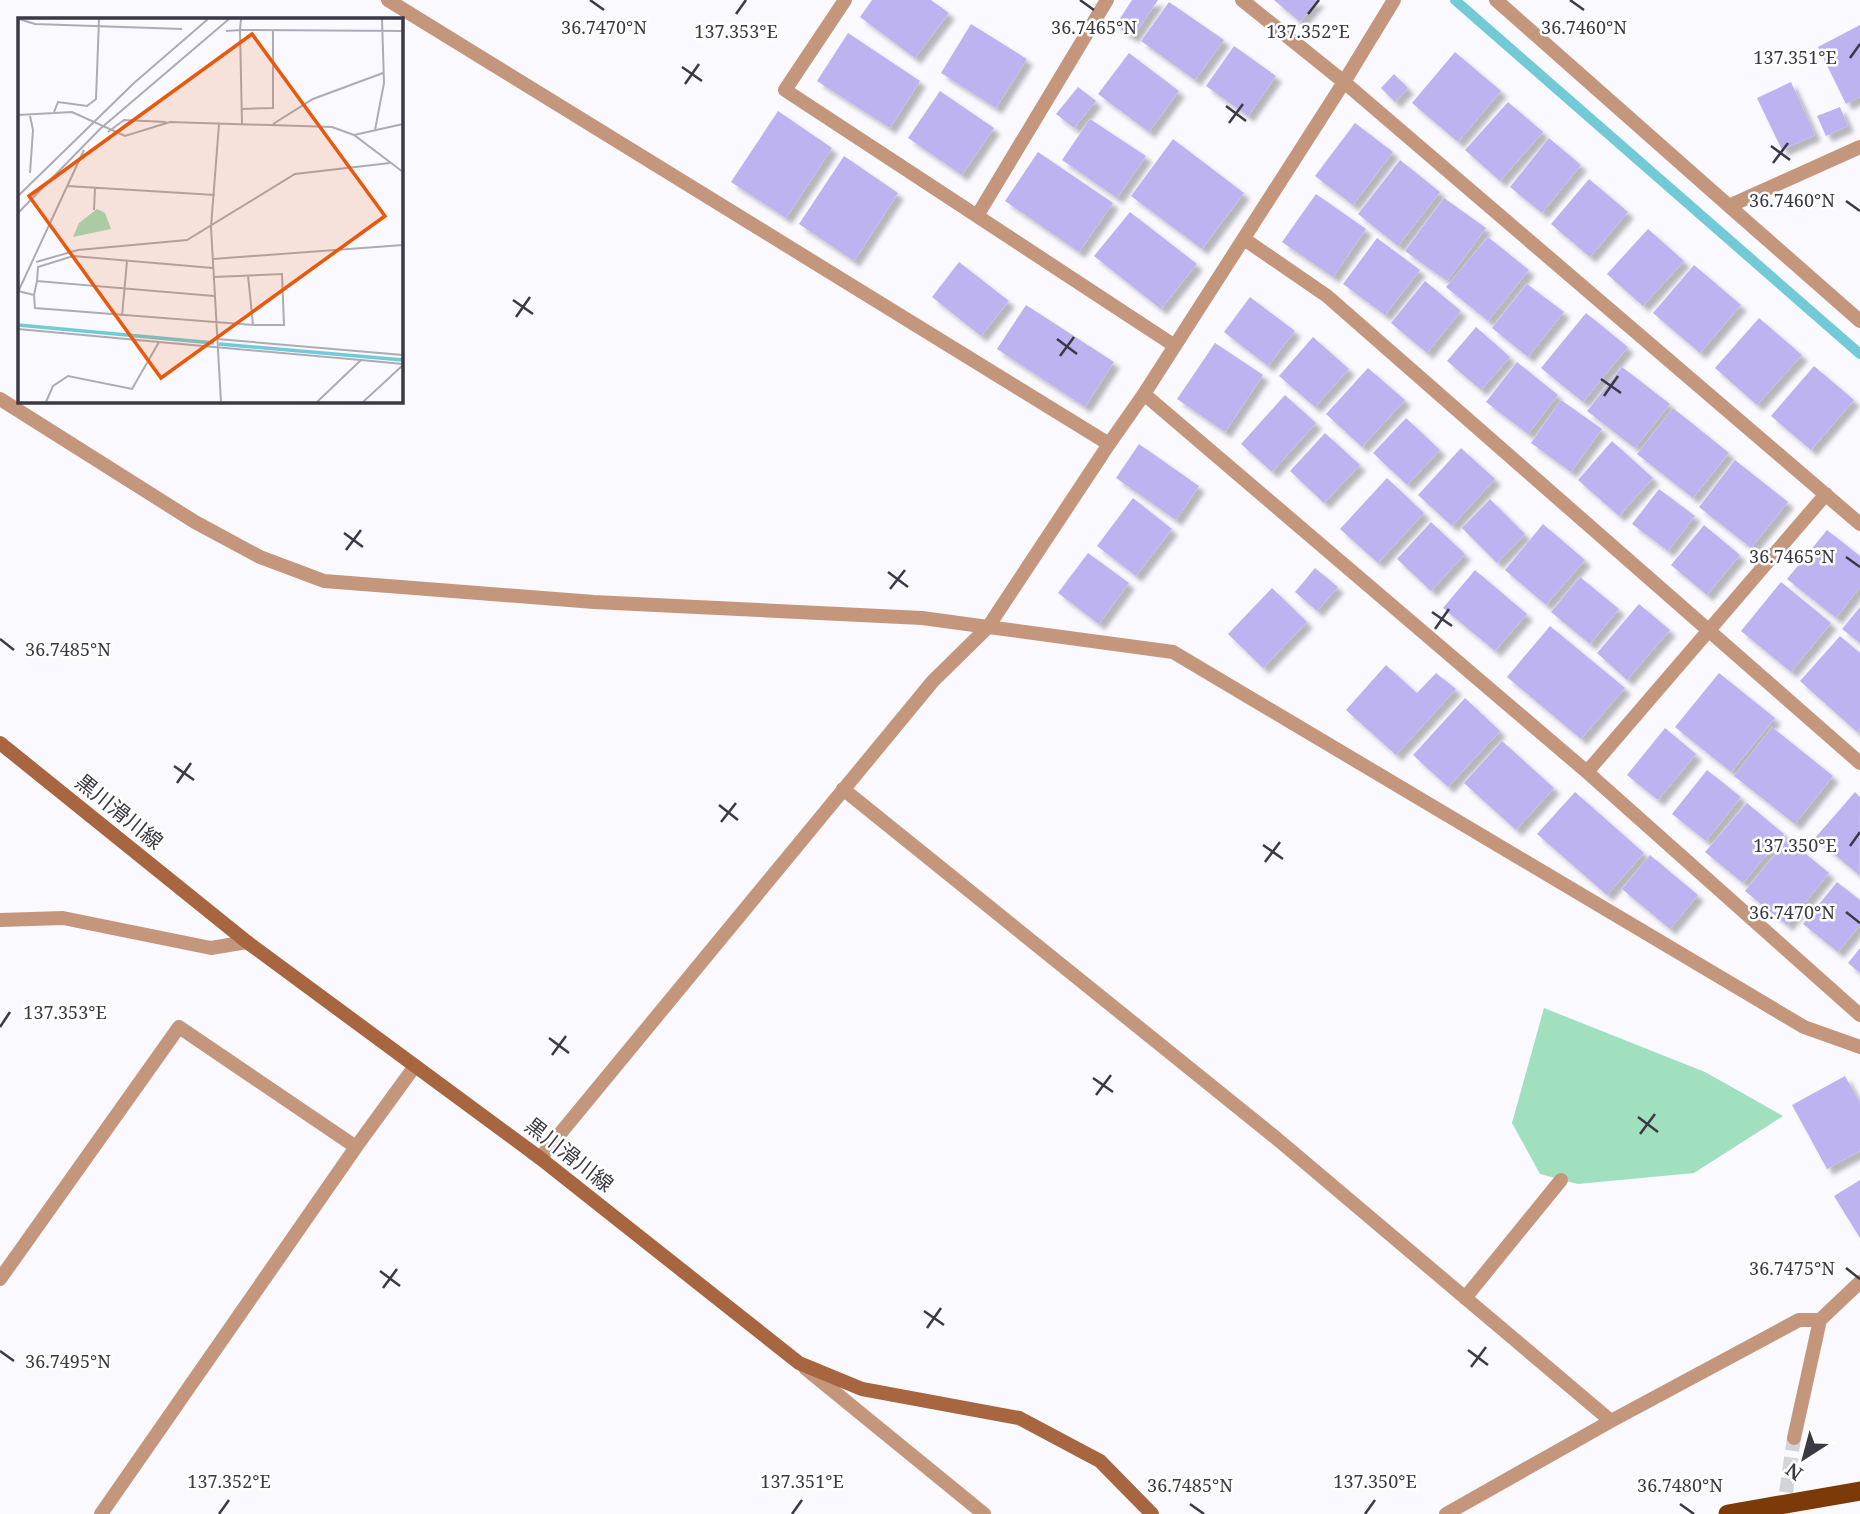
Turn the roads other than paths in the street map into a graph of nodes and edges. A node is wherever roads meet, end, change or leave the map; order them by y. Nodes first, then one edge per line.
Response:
1 (388, 0) edge
2 (845, 0) edge
3 (1107, 0) edge
4 (1242, 0) edge
5 (1394, 0) edge
6 (1496, 0) edge
7 (1344, 82) junction
8 (1860, 147) edge
9 (1729, 206) junction
10 (977, 216) junction
11 (1244, 239) junction
12 (1860, 321) edge
13 (1175, 346) junction
14 (1144, 394) junction
15 (0, 399) edge
16 (1109, 444) junction
17 (1826, 494) junction
18 (1860, 524) edge
19 (988, 626) junction
20 (1709, 631) junction
21 (0, 743) edge
22 (1860, 763) edge
23 (1587, 772) junction
24 (843, 789) junction
25 (0, 920) edge
26 (247, 942) junction
27 (1860, 1014) edge
28 (1860, 1047) edge
29 (415, 1066) junction
30 (356, 1147) junction
31 (540, 1158) junction
32 (1561, 1180) dead end
33 (0, 1279) edge
34 (1860, 1282) edge
35 (1465, 1298) junction
36 (1820, 1320) junction
37 (799, 1363) junction
38 (1611, 1421) junction
39 (1794, 1438) tunnel mouth
40 (1860, 1491) edge
41 (101, 1514) edge
42 (984, 1514) edge
43 (1152, 1514) edge
44 (1446, 1514) edge
45 (1728, 1514) edge

1 - 16 street
2 - 10 street
3 - 10 street
4 - 7 street
5 - 7 street
6 - 9 street
7 - 11 street
7 - 17 street
8 - 9 street
9 - 12 street
10 - 13 street
11 - 13 street
11 - 20 street
13 - 14 street
14 - 16 street
14 - 23 street
15 - 19 street
16 - 19 street
17 - 18 street
17 - 20 street
19 - 24 street
19 - 28 street
20 - 22 street
20 - 23 street
21 - 26 main road, 黒川滑川線
23 - 27 street
24 - 31 street
24 - 35 street
25 - 26 street
26 - 29 main road, 黒川滑川線
29 - 30 street
29 - 31 main road, 黒川滑川線
30 - 33 street
30 - 41 street
31 - 37 main road, 黒川滑川線
32 - 35 street
34 - 36 street
35 - 38 street
36 - 38 street
36 - 39 street
37 - 42 street
37 - 43 main road, 黒川滑川線
38 - 44 street
40 - 45 highway

